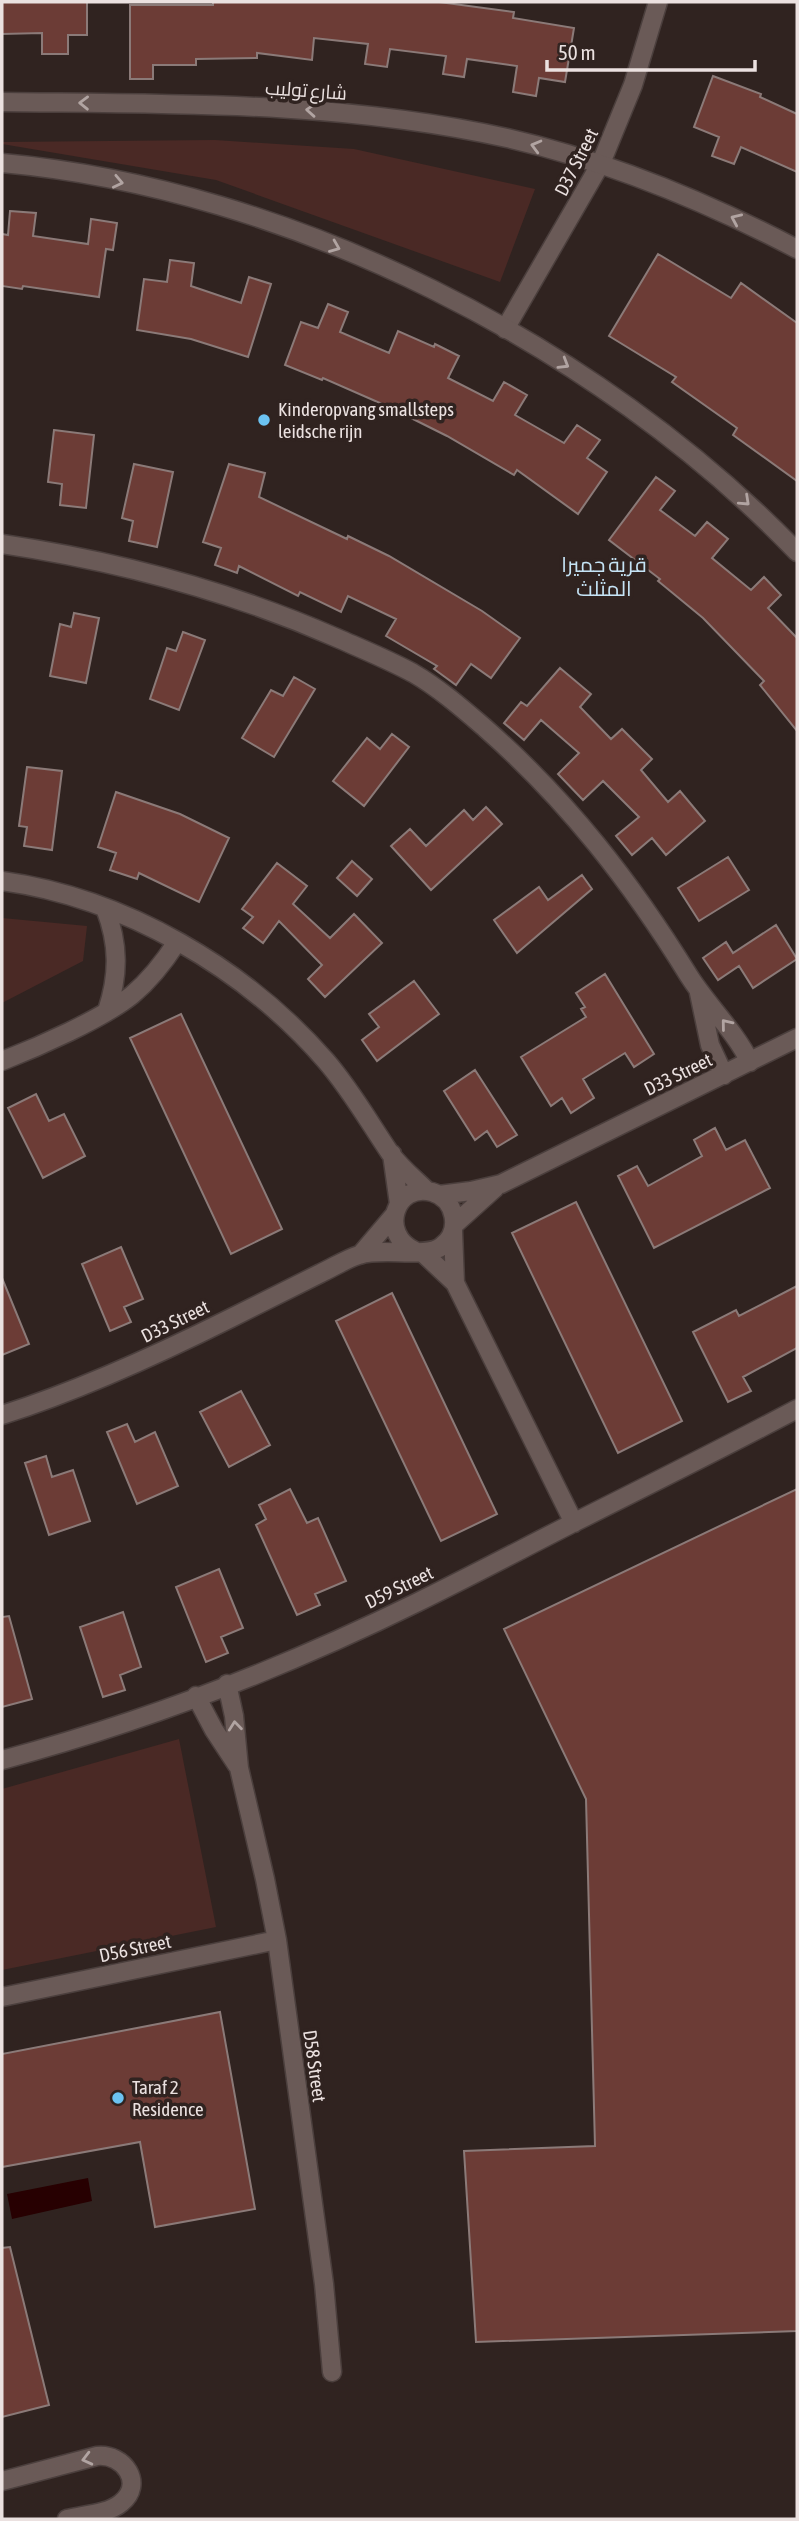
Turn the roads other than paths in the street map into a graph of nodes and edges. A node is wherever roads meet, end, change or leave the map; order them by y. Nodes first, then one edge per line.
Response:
1 (658, 2) edge
2 (2, 102) edge
3 (2, 163) edge
4 (601, 163) junction
5 (797, 249) edge
6 (505, 329) junction
7 (2, 544) edge
8 (797, 552) edge
9 (2, 881) edge
10 (105, 908) junction
11 (177, 942) junction
12 (698, 990) junction
13 (107, 1011) junction
14 (797, 1038) edge
15 (2, 1061) edge
16 (750, 1062) junction
17 (724, 1074) junction
18 (391, 1154) junction
19 (501, 1184) junction
20 (433, 1193) junction
21 (397, 1209) junction
22 (454, 1228) junction
23 (419, 1252) junction
24 (361, 1254) junction
25 (455, 1283) junction
26 (797, 1409) edge
27 (2, 1415) edge
28 (573, 1523) junction
29 (227, 1684) junction
30 (196, 1696) junction
31 (2, 1760) edge
32 (239, 1768) junction
33 (277, 1940) junction
34 (2, 1997) edge
35 (332, 2372) dead end
36 (2, 2481) edge
37 (67, 2519) edge

1 - 4 street, D37 Street
4 -> 2 street, شارع توليب
3 -> 6 street
5 -> 4 street, شارع توليب
4 - 6 street, D37 Street
6 -> 8 street
7 - 12 street
9 - 10 street
10 - 11 street
10 - 13 street
11 - 13 street
11 - 18 street
16 -> 12 street
12 - 17 street
13 - 15 street
14 - 16 street, D33 Street
16 - 17 street, D33 Street
17 - 19 street, D33 Street
18 - 20 street
18 - 21 street
19 - 20 street, D33 Street
19 - 22 street, D33 Street
20 - 21 street
20 - 22 street
21 - 23 street
21 - 24 street, D33 Street
22 - 23 street
22 - 25 street
23 - 24 street, D33 Street
23 - 25 street
24 - 27 street, D33 Street
25 - 28 street
26 - 28 street, D59 Street
28 - 29 street, D59 Street
29 - 30 street, D59 Street
32 -> 29 street, D58 Street
30 - 31 street, D59 Street
30 - 32 street, D58 Street
32 - 33 street, D58 Street
33 - 34 street, D56 Street
33 - 35 street, D58 Street
37 -> 36 street

